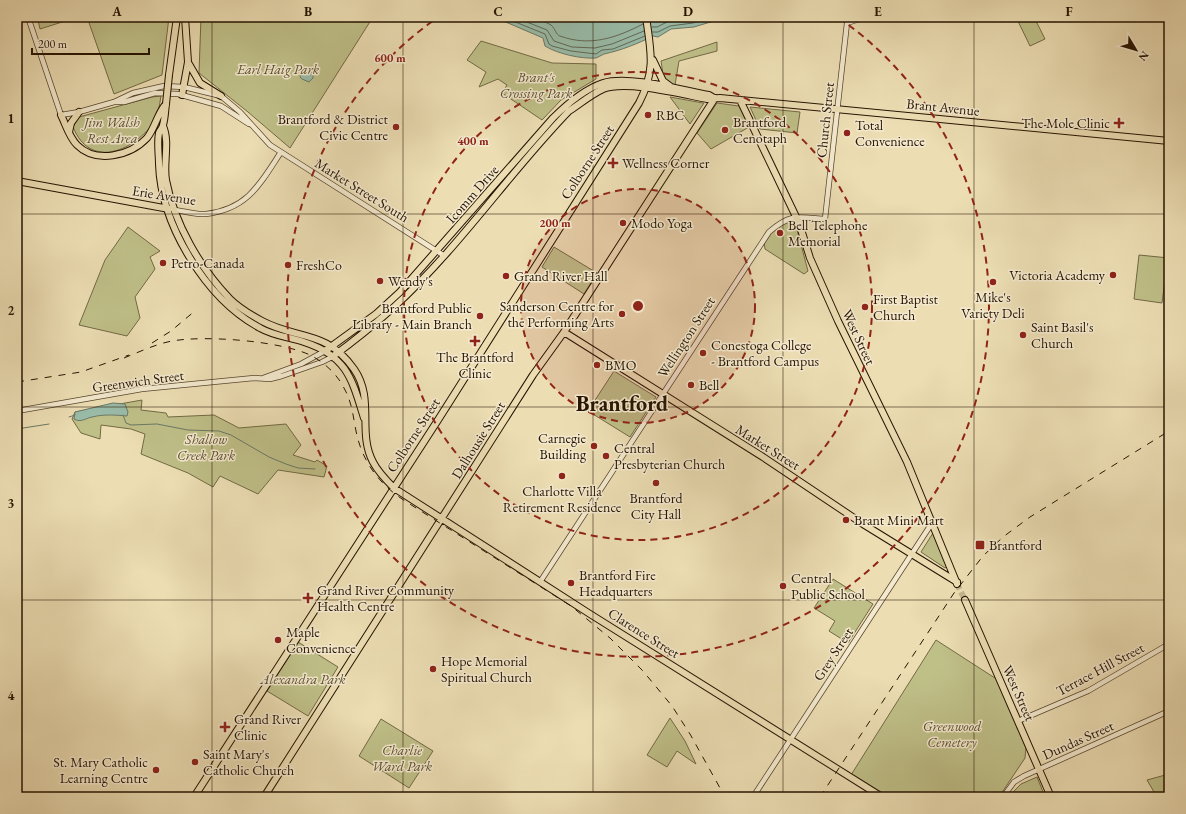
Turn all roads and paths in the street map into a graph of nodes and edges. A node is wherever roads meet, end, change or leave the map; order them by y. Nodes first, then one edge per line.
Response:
1 (28, 17) edge
2 (177, 17) edge
3 (185, 17) edge
4 (646, 17) edge
5 (865, 17) edge
6 (652, 59) junction
7 (188, 62) junction
8 (647, 86) junction
9 (184, 87) junction
10 (676, 89) junction
11 (182, 95) junction
12 (221, 96) junction
13 (715, 98) junction
14 (740, 100) junction
15 (114, 102) junction
16 (166, 104) junction
17 (837, 109) junction
18 (80, 112) junction
19 (61, 115) junction
20 (163, 126) junction
21 (252, 126) junction
22 (69, 133) junction
23 (1169, 141) edge
24 (281, 152) junction
25 (17, 181) edge
26 (167, 209) junction
27 (175, 210) junction
28 (795, 216) junction
29 (441, 253) junction
30 (564, 332) junction
31 (332, 347) junction
32 (325, 351) junction
33 (339, 352) junction
34 (332, 356) junction
35 (263, 378) junction
36 (662, 394) junction
37 (17, 411) edge
38 (365, 420) junction
39 (394, 488) junction
40 (442, 519) junction
41 (932, 523) junction
42 (912, 554) junction
43 (540, 582) junction
44 (957, 583) joint
45 (965, 600) tunnel mouth
46 (1169, 644) edge
47 (1169, 711) edge
48 (1018, 721) junction
49 (790, 739) junction
50 (1039, 770) junction
51 (194, 797) edge
52 (264, 797) edge
53 (753, 797) edge
54 (882, 797) edge
55 (1003, 797) edge
56 (1050, 797) edge

1 - 19 street
2 - 16 main road, bridge
3 - 7 main road
4 - 6 main road
5 - 17 street, Church Street
6 - 8 main road, Colborne Street
6 - 10 main road
7 - 9 main road
7 - 12 main road
8 - 10 main road, Brant Avenue
8 - 13 main road, Brant Avenue
8 - 29 main road, Icomm Drive
8 - 39 main road, Colborne Street
9 - 11 main road
9 - 12 street, Market Street South
9 - 15 street, Market Street South
10 - 13 main road, Brant Avenue
11 - 15 street, Market Street South
11 - 21 street, Market Street South
12 - 21 street, Market Street South
13 - 14 main road, Brant Avenue
13 - 30 main road, Dalhousie Street
14 - 17 main road, Brant Avenue
14 - 28 main road, West Street
15 - 18 street
16 - 20 main road
16 - 22 main road
17 - 23 main road, Brant Avenue
17 - 28 street, Church Street
18 - 19 street
18 - 22 main road
19 - 22 main road
20 - 26 main road
20 - 27 main road
21 - 24 street, Market Street South
24 - 27 street, Erie Avenue
24 - 29 street, Market Street South
25 - 26 main road, Erie Avenue
26 - 27 main road, Erie Avenue
26 - 32 main road
27 - 31 main road
28 - 36 street, Wellington Street
28 - 41 main road, West Street
29 - 31 main road, Icomm Drive
29 - 33 main road, Icomm Drive
30 - 36 main road, Market Street
30 - 40 main road, Dalhousie Street
31 - 32 main road, Icomm Drive
31 - 33 main road
32 - 34 main road
32 - 35 street, Greenwich Street
33 - 34 main road, Icomm Drive
33 - 38 main road
34 - 35 street, Greenwich Street
34 - 38 main road
35 - 37 street, Greenwich Street
36 - 42 main road, Market Street
36 - 43 street, Wellington Street
38 - 39 main road, Clarence Street
39 - 40 main road, Clarence Street
39 - 51 main road, Colborne Street
40 - 43 main road, Clarence Street
40 - 52 main road, Dalhousie Street
41 - 42 street, Grey Street
41 - 44 main road, West Street
42 - 44 main road, Market Street
42 - 49 street, Grey Street
43 - 49 main road, Clarence Street
45 - 48 main road, West Street
46 - 48 street, Terrace Hill Street
47 - 50 street, Dundas Street
48 - 50 main road, West Street
49 - 53 street, Grey Street
49 - 54 main road, Clarence Street
50 - 55 street, Dundas Street
50 - 56 main road, West Street

